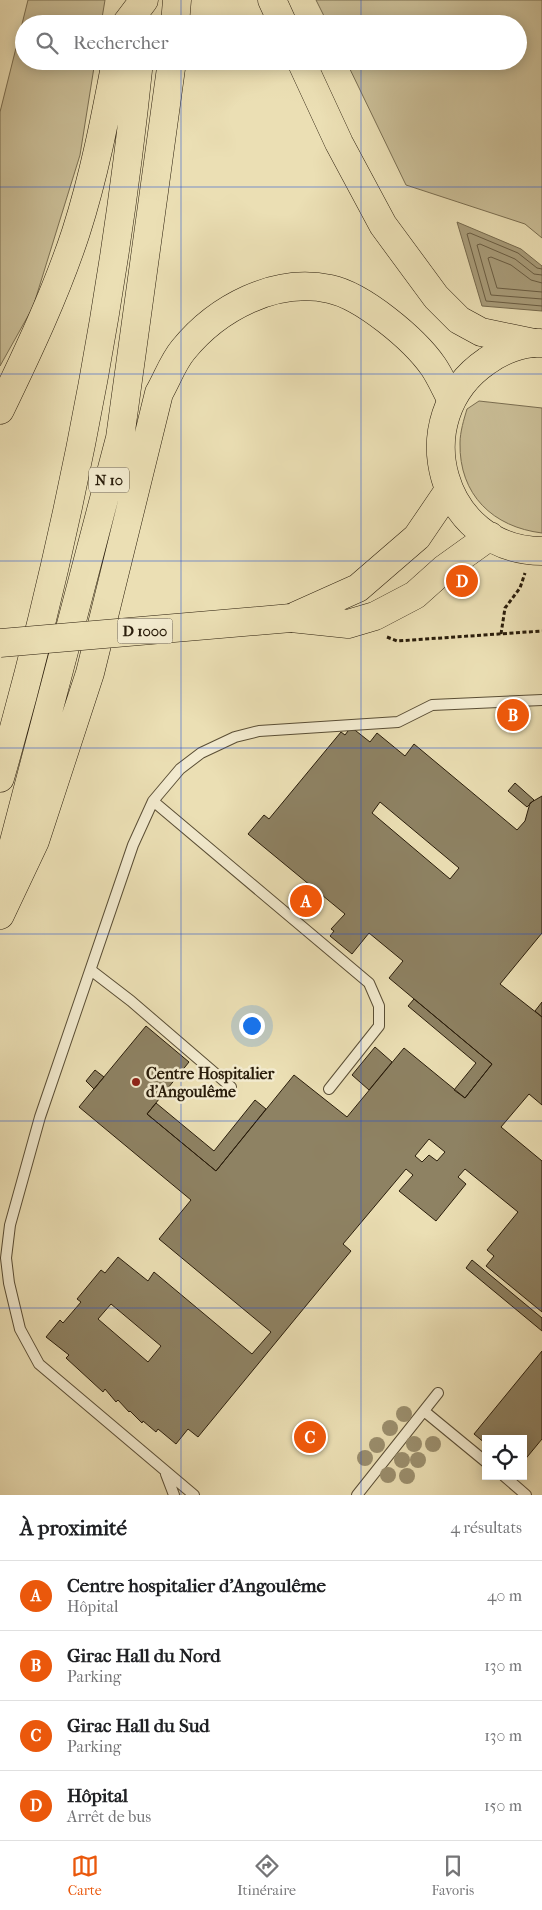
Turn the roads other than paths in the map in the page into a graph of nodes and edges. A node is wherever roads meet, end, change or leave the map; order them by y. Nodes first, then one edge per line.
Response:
1 (145, 0) edge
2 (177, 0) edge
3 (272, 0) edge
4 (133, 15) edge
5 (144, 15) edge
6 (176, 15) edge
7 (279, 15) edge
8 (114, 70) edge
9 (138, 70) edge
10 (171, 70) edge
11 (305, 70) edge
12 (538, 343) edge
13 (451, 399) junction
14 (0, 410) edge
15 (449, 490) junction
16 (490, 536) junction
17 (538, 551) edge
18 (291, 618) junction
19 (0, 643) edge
20 (542, 700) edge
21 (0, 778) edge
22 (153, 801) junction
23 (0, 890) edge
24 (0, 915) edge
25 (92, 971) junction
26 (232, 1087) dead end
27 (329, 1089) dead end
28 (438, 1393) dead end
29 (424, 1411) junction
30 (482, 1459) edge
31 (165, 1473) junction
32 (509, 1480) edge
33 (174, 1495) edge
34 (194, 1495) edge
35 (357, 1495) edge
36 (526, 1495) edge

1 - 4 main road
1 - 5 main road
2 - 6 main road
3 - 7 main road
8 - 14 main road
9 - 21 main road, N 10
10 - 23 main road, N 10
11 - 12 main road
12 - 13 main road
13 - 15 main road
13 - 24 main road
15 - 16 main road
15 - 18 main road, D 1000
16 - 17 main road
16 - 18 main road, D 1000
18 - 19 main road, D 1000, bridge
20 - 22 lane
22 - 25 lane
22 - 27 lane
25 - 26 lane
25 - 31 lane
28 - 29 lane
29 - 30 lane
29 - 35 lane
31 - 33 lane
31 - 34 lane
32 - 36 lane

